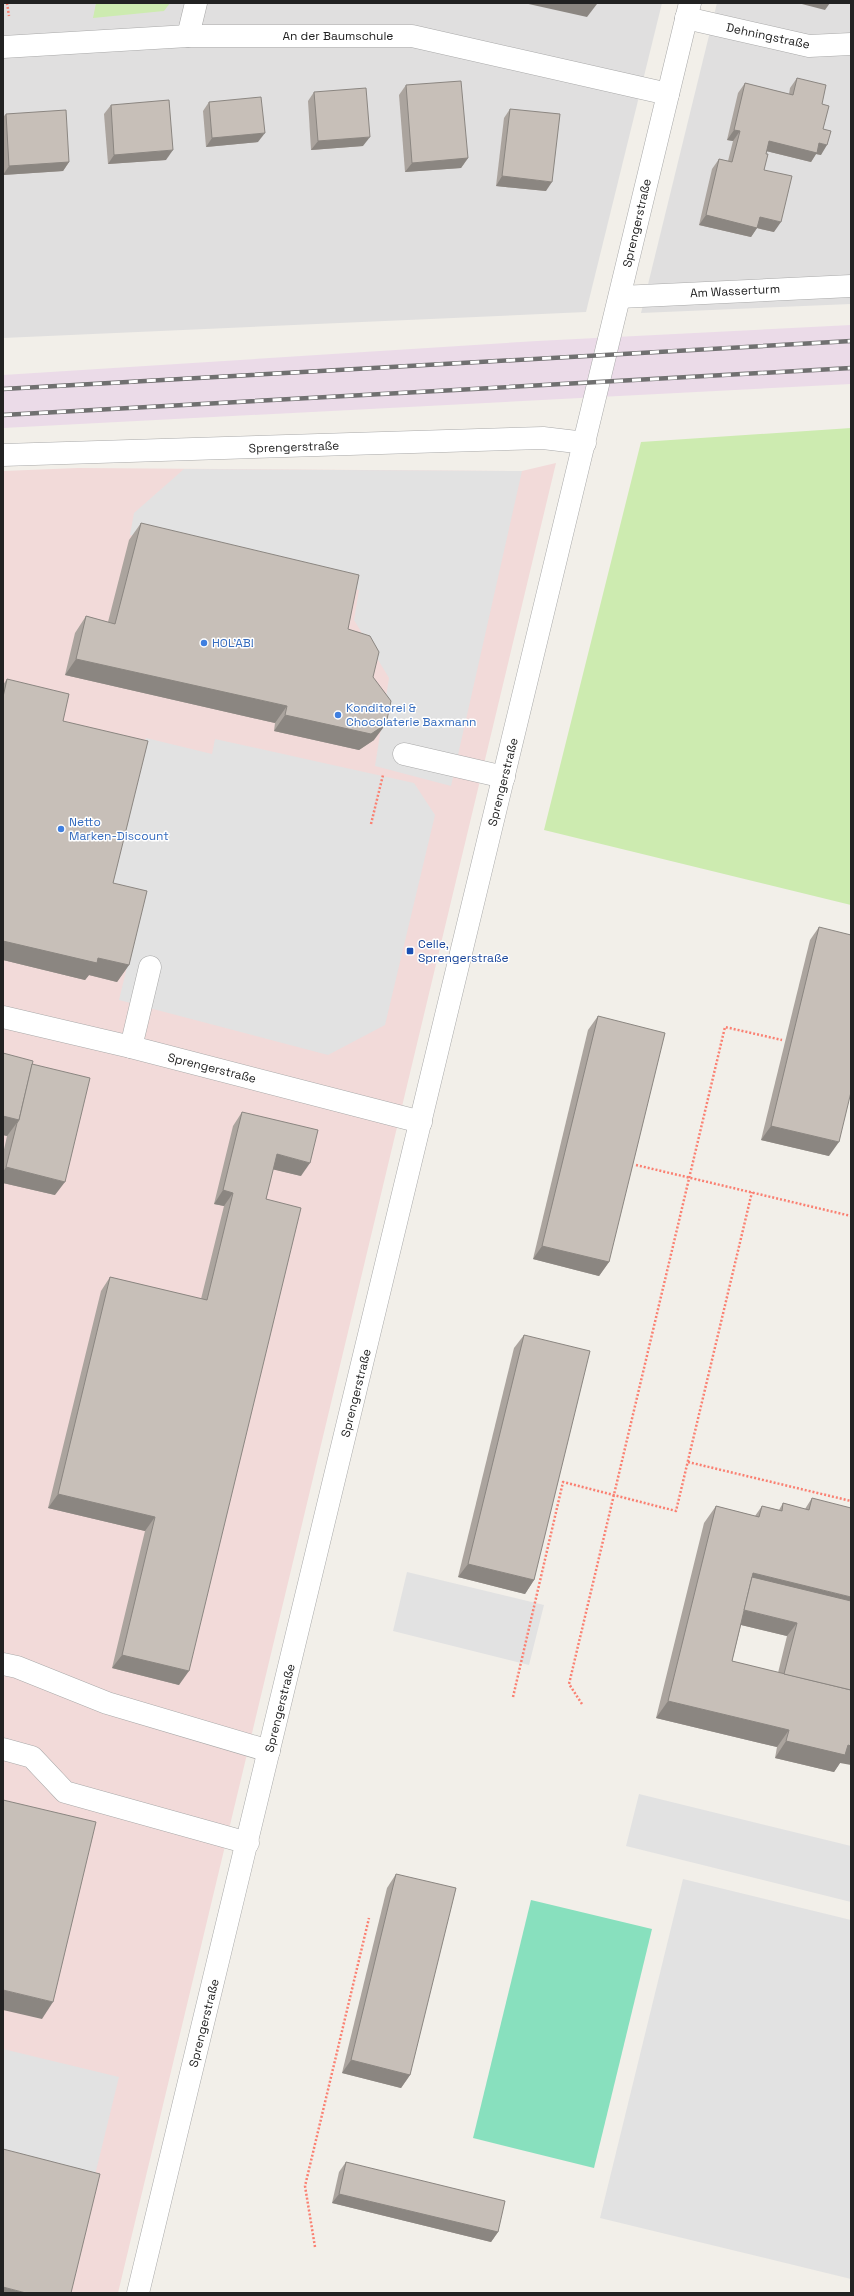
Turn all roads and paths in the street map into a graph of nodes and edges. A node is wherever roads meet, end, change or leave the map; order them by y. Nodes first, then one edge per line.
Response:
1 (196, 3) edge
2 (688, 10) edge
3 (188, 36) junction
4 (851, 44) edge
5 (3, 47) edge
6 (668, 94) junction
7 (851, 286) edge
8 (620, 297) junction
9 (585, 443) junction
10 (3, 455) edge
11 (404, 754) joint
12 (504, 777) junction
13 (371, 824) dead end
14 (150, 967) dead end
15 (3, 1017) edge
16 (782, 1040) dead end
17 (131, 1047) junction
18 (421, 1122) junction
19 (636, 1165) edge
20 (690, 1177) junction
21 (752, 1192) junction
22 (851, 1216) edge
23 (688, 1462) junction
24 (614, 1495) junction
25 (851, 1501) edge
26 (3, 1664) edge
27 (513, 1697) dead end
28 (582, 1704) dead end
29 (3, 1749) edge
30 (269, 1751) junction
31 (248, 1843) junction
32 (369, 1918) dead end
33 (315, 2248) dead end
34 (138, 2293) edge

1 - 3 street
2 - 4 street, Dehningstraße
2 - 6 street, Sprengerstraße
3 - 5 street, An der Baumschule
3 - 6 street, An der Baumschule
6 - 8 street, Sprengerstraße
7 - 8 street, Am Wasserturm
8 - 9 street, Sprengerstraße
9 - 10 street, Sprengerstraße
9 - 12 street, Sprengerstraße
11 - 12 street
11 - 13 path
12 - 18 street, Sprengerstraße
14 - 17 street
15 - 17 street, Sprengerstraße
16 - 20 path
17 - 18 street, Sprengerstraße
18 - 30 street, Sprengerstraße
19 - 20 path
20 - 21 path
20 - 24 path
21 - 22 path
21 - 23 path
23 - 24 path
23 - 25 path
24 - 27 path
24 - 28 path
26 - 30 street
29 - 31 street
30 - 31 street, Sprengerstraße
31 - 34 street, Sprengerstraße
32 - 33 path

